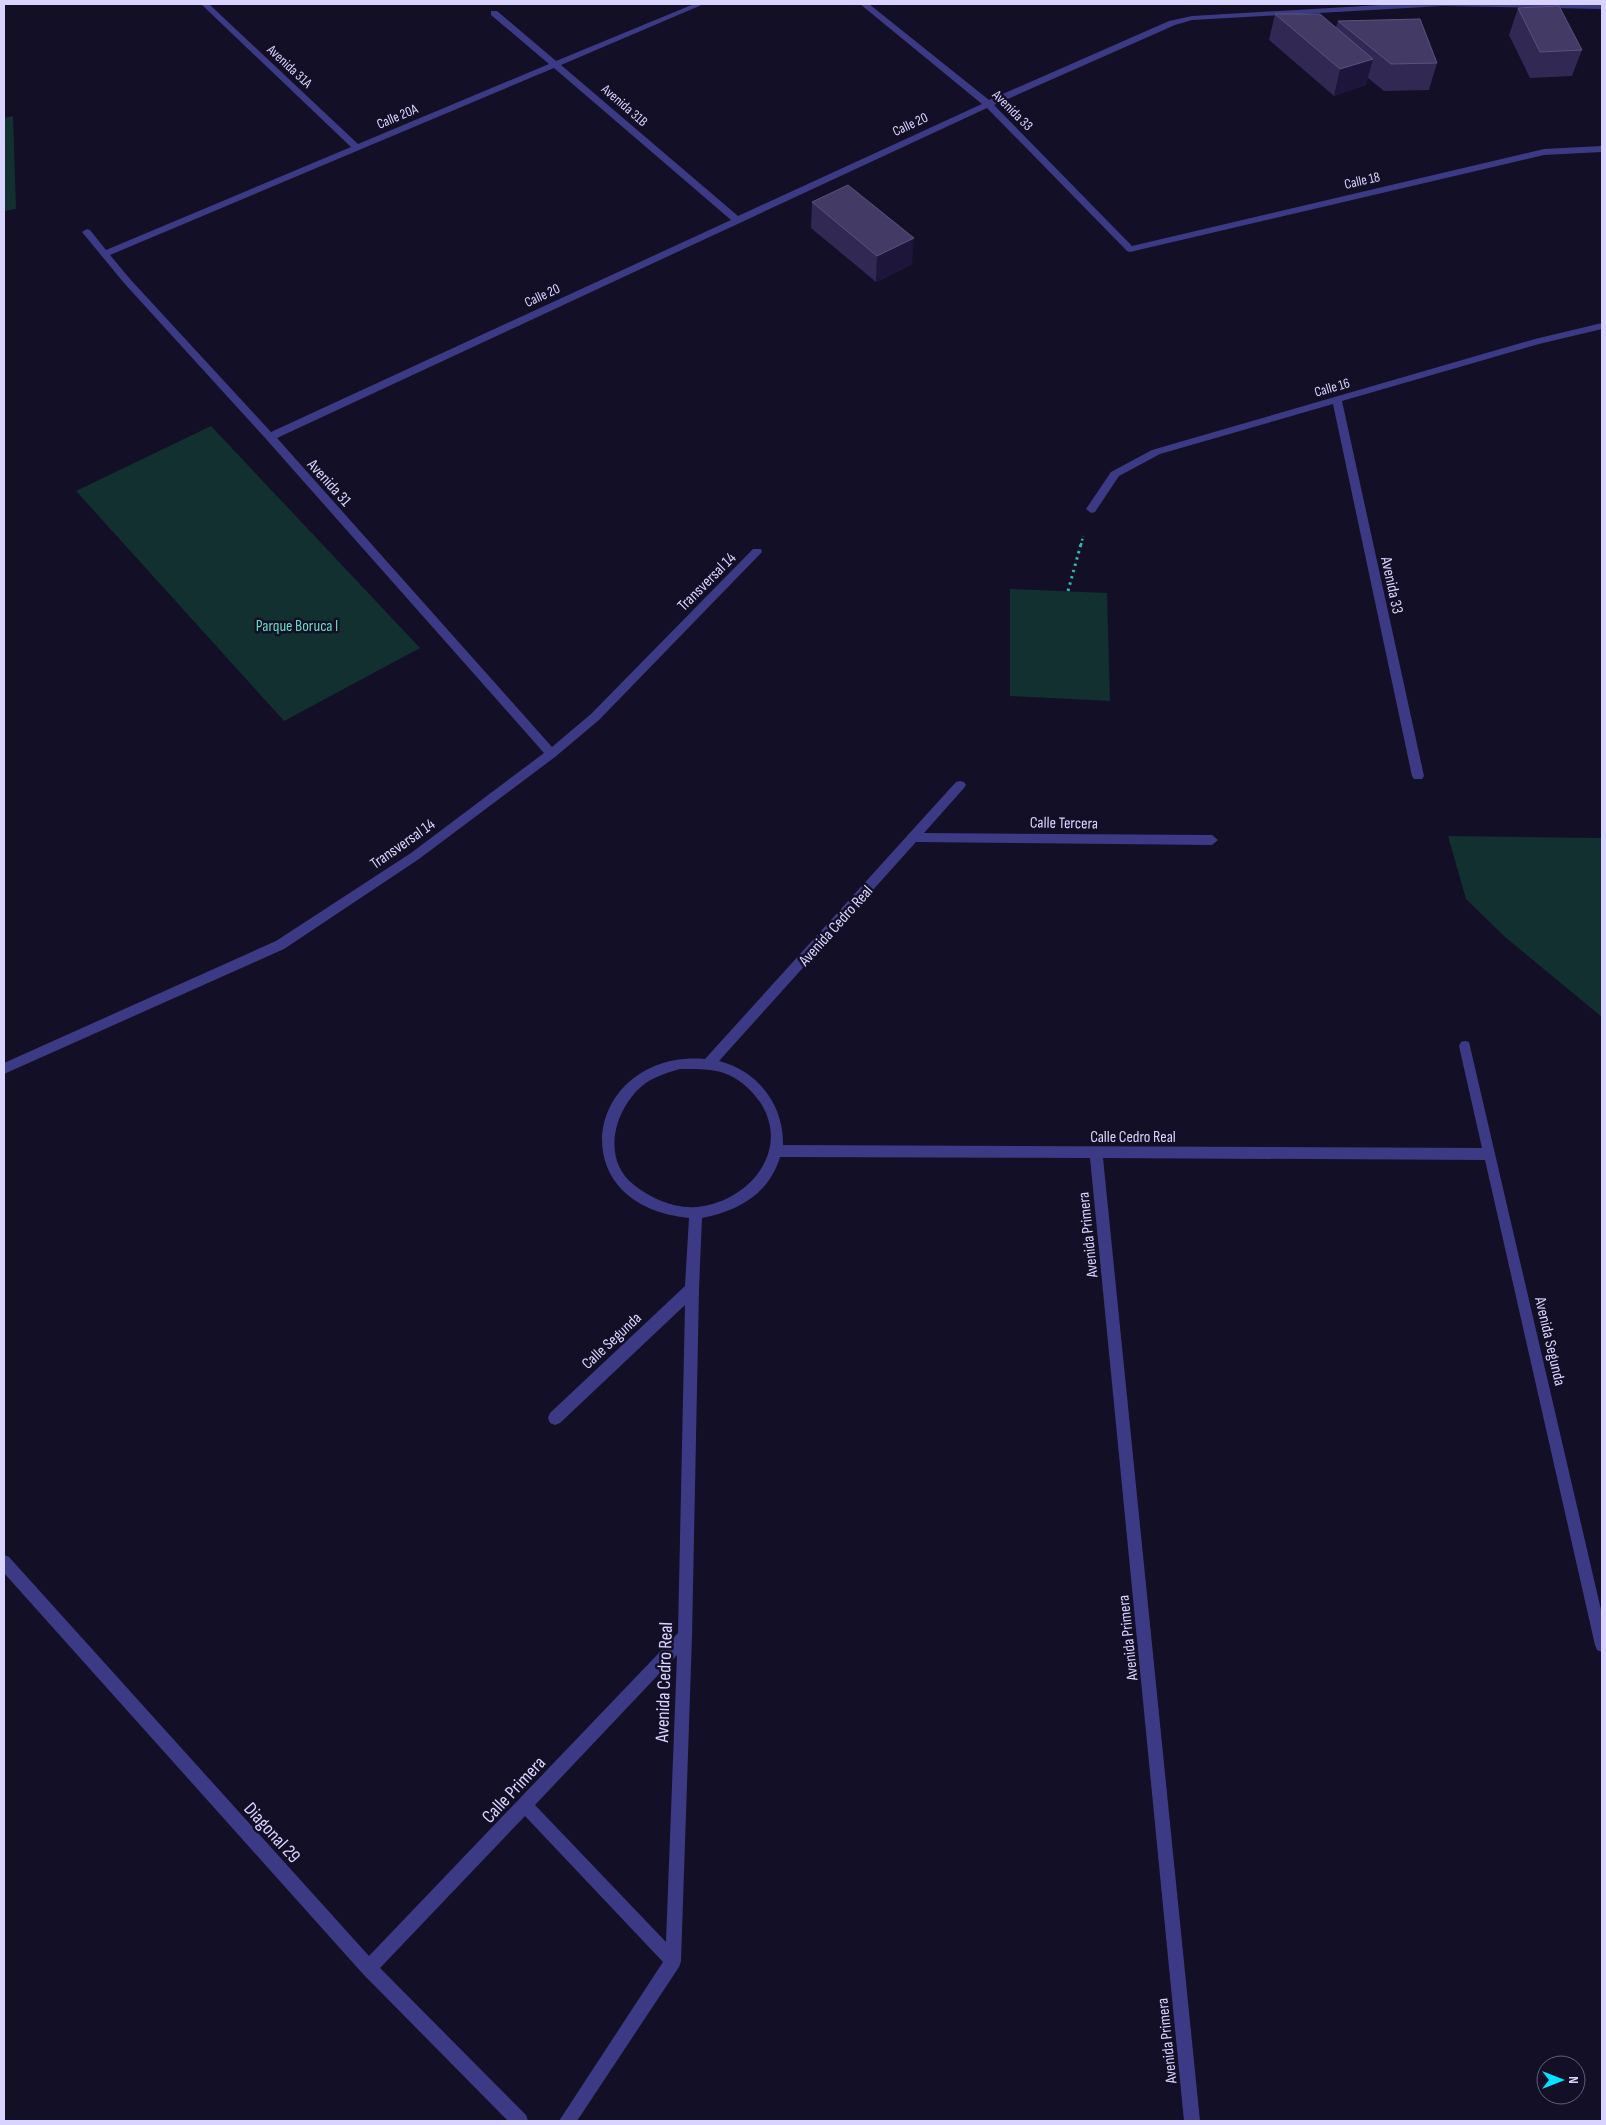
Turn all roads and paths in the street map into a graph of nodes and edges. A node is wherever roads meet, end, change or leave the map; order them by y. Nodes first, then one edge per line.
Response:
1 (205, 4) edge
2 (700, 4) edge
3 (864, 4) edge
4 (1602, 8) edge
5 (494, 13) dead end
6 (556, 64) junction
7 (988, 104) junction
8 (356, 148) junction
9 (1602, 149) edge
10 (736, 219) junction
11 (87, 232) dead end
12 (1130, 249) joint
13 (106, 253) junction
14 (1602, 326) edge
15 (1337, 400) junction
16 (270, 437) junction
17 (1091, 509) joint
18 (757, 552) dead end
19 (1068, 591) dead end
20 (551, 754) junction
21 (1418, 776) dead end
22 (960, 786) dead end
23 (915, 837) junction
24 (1212, 840) dead end
25 (1464, 1046) dead end
26 (709, 1064) junction
27 (4, 1069) edge
28 (775, 1151) junction
29 (1096, 1152) junction
30 (1490, 1154) junction
31 (696, 1213) junction
32 (692, 1289) junction
33 (556, 1418) dead end
34 (4, 1562) edge
35 (685, 1636) junction
36 (1602, 1645) edge
37 (525, 1805) junction
38 (673, 1961) junction
39 (369, 1968) junction
40 (520, 2121) edge
41 (568, 2121) edge
42 (1192, 2121) edge

1 - 8 street, Avenida 31A
2 - 6 street, Calle 20A
3 - 7 street, Avenida 33
4 - 7 street, Calle 20
5 - 6 street, Avenida 31B
6 - 8 street, Calle 20A
6 - 10 street, Avenida 31B
7 - 10 street, Calle 20
7 - 12 street, Avenida 33
8 - 13 street, Calle 20A
9 - 12 street, Calle 18
10 - 16 street, Calle 20
11 - 13 street, Avenida 31
13 - 16 street, Avenida 31
14 - 15 street, Calle 16
15 - 17 street, Calle 16
15 - 21 street, Avenida 33
16 - 20 street, Avenida 31
17 - 19 path
18 - 20 street, Transversal 14
20 - 27 street, Transversal 14
22 - 23 street, Avenida Cedro Real
23 - 24 street, Calle Tercera
23 - 26 street, Avenida Cedro Real
25 - 30 street, Avenida Segunda
26 - 28 street
26 - 31 street
28 - 29 street, Calle Cedro Real
28 - 31 street
29 - 30 street, Calle Cedro Real
29 - 42 street, Avenida Primera
30 - 36 street, Avenida Segunda
31 - 32 street, Avenida Cedro Real
32 - 33 street, Calle Segunda
32 - 35 street, Avenida Cedro Real
34 - 39 street, Diagonal 29
35 - 37 street, Calle Primera
35 - 38 street, Avenida Cedro Real
37 - 38 street
37 - 39 street, Calle Primera
38 - 41 street
39 - 40 street, Diagonal 29

